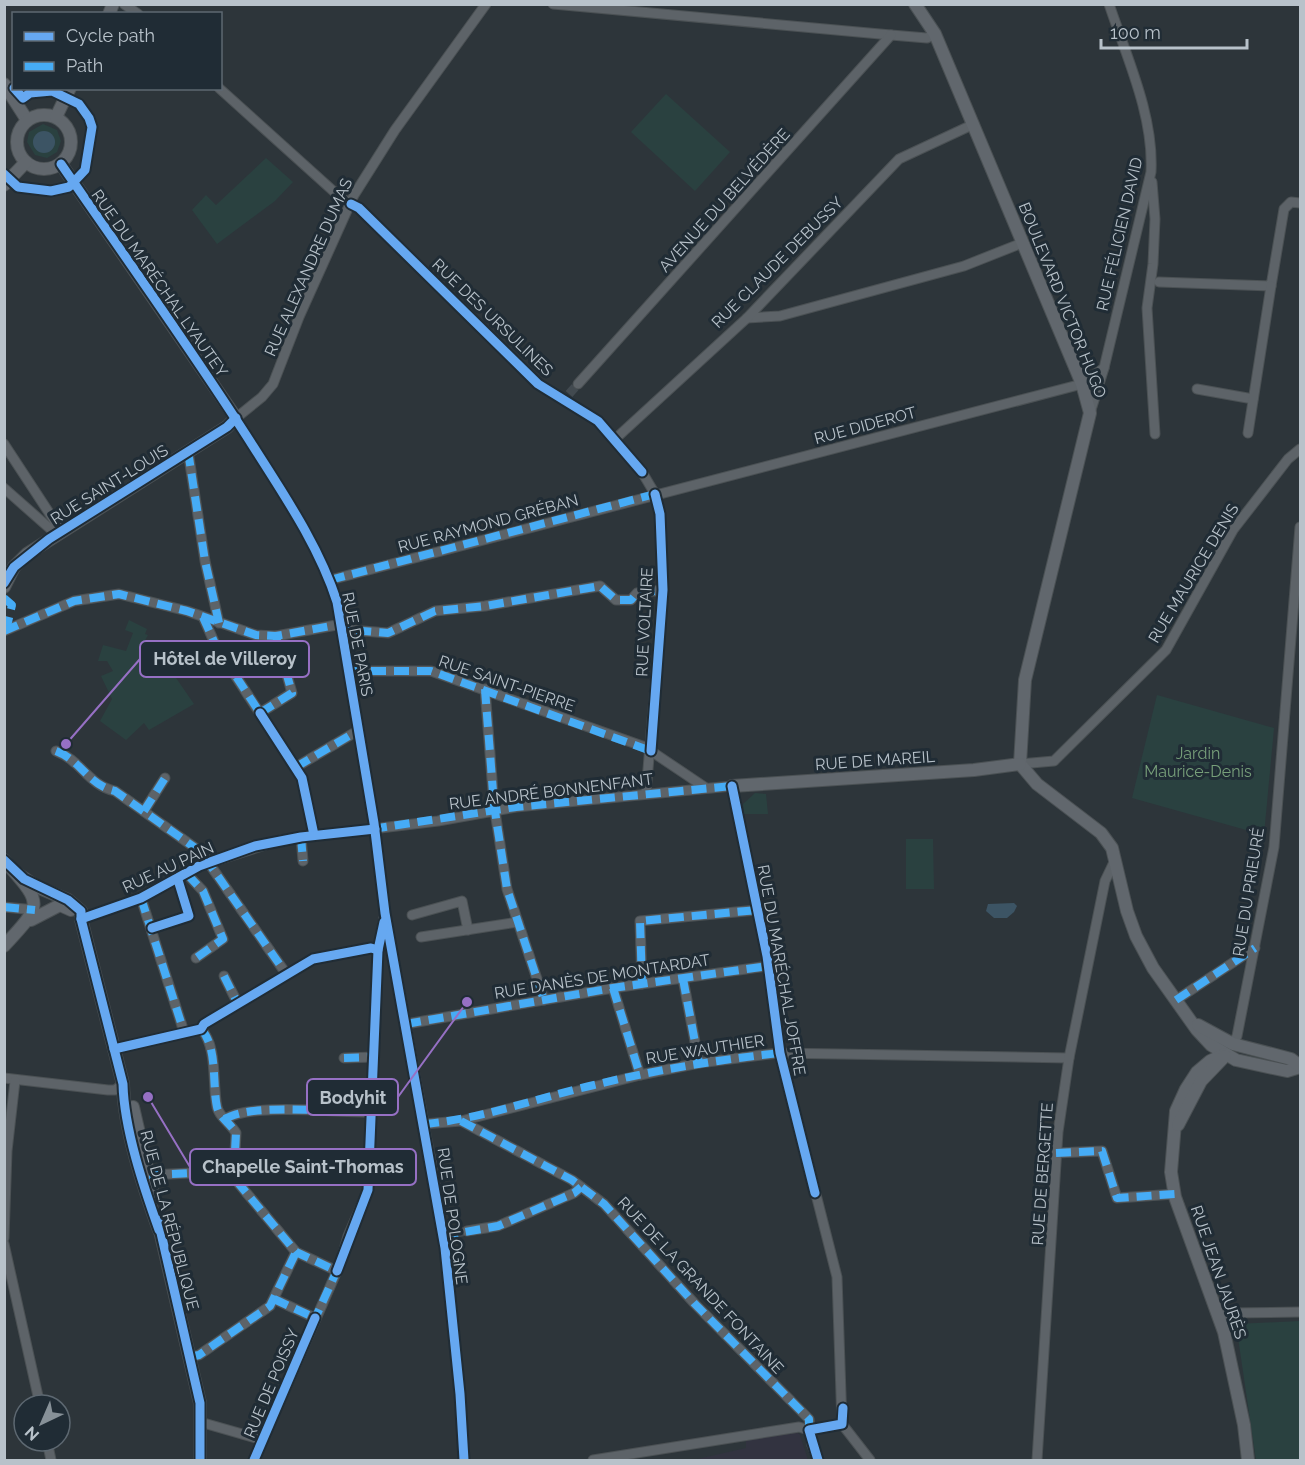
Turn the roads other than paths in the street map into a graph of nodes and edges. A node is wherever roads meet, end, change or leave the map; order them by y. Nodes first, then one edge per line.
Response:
1 (486, 4) edge
2 (553, 4) edge
3 (915, 4) edge
4 (1109, 4) edge
5 (935, 34) junction
6 (891, 35) junction
7 (4, 84) edge
8 (69, 90) edge
9 (221, 90) edge
10 (56, 117) junction
11 (27, 120) junction
12 (974, 124) junction
13 (26, 162) junction
14 (61, 164) junction
15 (1151, 172) junction
16 (4, 185) edge
17 (1300, 203) edge
18 (351, 204) junction
19 (1022, 243) junction
20 (1159, 282) dead end
21 (1271, 286) junction
22 (747, 318) junction
23 (1104, 368) junction
24 (578, 384) tunnel mouth
25 (1082, 384) junction
26 (1197, 389) dead end
27 (1253, 399) junction
28 (1090, 413) junction
29 (236, 418) junction
30 (1248, 433) dead end
31 (1155, 434) dead end
32 (614, 440) junction
33 (4, 444) edge
34 (1300, 449) edge
35 (188, 451) junction
36 (4, 488) edge
37 (655, 495) junction
38 (1300, 527) edge
39 (59, 533) junction
40 (330, 580) junction
41 (5, 582) edge
42 (4, 587) edge
43 (663, 590) junction
44 (1298, 592) edge
45 (204, 618) junction
46 (219, 623) junction
47 (342, 624) junction
48 (4, 631) edge
49 (276, 636) junction
50 (348, 671) junction
51 (485, 689) junction
52 (260, 712) junction
53 (359, 730) junction
54 (56, 751) dead end
55 (651, 751) junction
56 (1020, 764) junction
57 (296, 767) junction
58 (165, 778) dead end
59 (732, 786) junction
60 (706, 788) junction
61 (646, 793) junction
62 (496, 810) junction
63 (144, 811) junction
64 (375, 829) junction
65 (314, 835) junction
66 (301, 837) junction
67 (4, 860) edge
68 (1115, 860) junction
69 (303, 861) dead end
70 (211, 864) junction
71 (187, 874) junction
72 (20, 877) junction
73 (178, 880) junction
74 (141, 898) junction
75 (4, 907) edge
76 (757, 910) junction
77 (385, 913) junction
78 (412, 915) dead end
79 (31, 917) junction
80 (81, 919) junction
81 (518, 922) junction
82 (152, 928) junction
83 (468, 930) junction
84 (421, 937) dead end
85 (4, 946) edge
86 (1255, 948) junction
87 (378, 950) junction
88 (196, 958) dead end
89 (768, 966) junction
90 (287, 975) junction
91 (225, 976) dead end
92 (683, 979) junction
93 (642, 984) junction
94 (613, 988) junction
95 (544, 1000) junction
96 (1176, 1000) junction
97 (238, 1004) junction
98 (1190, 1019) junction
99 (406, 1024) junction
100 (201, 1029) junction
101 (184, 1032) junction
102 (1233, 1044) junction
103 (114, 1049) junction
104 (780, 1053) junction
105 (1226, 1054) junction
106 (344, 1058) dead end
107 (374, 1058) junction
108 (1069, 1059) junction
109 (699, 1063) junction
110 (1300, 1066) edge
111 (640, 1075) junction
112 (4, 1078) edge
113 (15, 1081) junction
114 (123, 1084) junction
115 (374, 1113) junction
116 (225, 1119) junction
117 (461, 1121) junction
118 (424, 1124) junction
119 (1056, 1153) junction
120 (140, 1166) junction
121 (234, 1172) junction
122 (150, 1175) junction
123 (582, 1187) junction
124 (1175, 1194) junction
125 (159, 1230) junction
126 (466, 1231) tunnel mouth
127 (4, 1238) edge
128 (4, 1244) edge
129 (296, 1252) junction
130 (337, 1271) junction
131 (274, 1299) junction
132 (1300, 1312) edge
133 (1219, 1316) junction
134 (315, 1318) junction
135 (190, 1357) junction
136 (37, 1393) edge
137 (200, 1422) junction
138 (842, 1424) junction
139 (809, 1430) junction
140 (263, 1440) junction
141 (200, 1461) edge
142 (254, 1461) edge
143 (464, 1461) edge
144 (593, 1461) edge
145 (818, 1461) edge
146 (870, 1461) edge
147 (1037, 1461) edge
148 (1248, 1461) edge

1 - 18 street, RUE ALEXANDRE DUMAS
2 - 6 street
3 - 5 main road, BOULEVARD VICTOR HUGO
4 - 15 street, RUE FÉLICIEN DAVID
5 - 6 street
5 - 12 main road, BOULEVARD VICTOR HUGO
6 - 24 street, AVENUE DU BELVÉDÈRE
7 - 11 main road
8 - 10 main road
9 - 18 street, RUE DES URSULINES
10 - 11 main road
10 - 14 main road
11 - 13 main road
12 - 19 main road, BOULEVARD VICTOR HUGO
12 - 22 street, RUE CLAUDE DEBUSSY
13 - 14 main road
13 - 16 main road
14 - 29 main road, RUE DU MARÉCHAL LYAUTEY
15 - 23 street, RUE FÉLICIEN DAVID
15 - 31 street
17 - 21 street
18 - 29 street, RUE ALEXANDRE DUMAS
18 - 32 street, RUE DES URSULINES
19 - 22 street
19 - 25 main road, BOULEVARD VICTOR HUGO
20 - 21 street
21 - 27 street
22 - 32 street, RUE CLAUDE DEBUSSY
23 - 25 street
23 - 28 street, RUE FÉLICIEN DAVID
25 - 28 main road, BOULEVARD VICTOR HUGO
25 - 37 street, RUE DIDEROT
26 - 27 street
27 - 30 street
28 - 56 main road, BOULEVARD VICTOR HUGO
29 - 35 main road, RUE SAINT-LOUIS
29 - 40 street, RUE DE PARIS
32 - 37 street, RUE DES URSULINES
33 - 39 street
34 - 56 street, RUE MAURICE DENIS
35 - 39 main road, RUE SAINT-LOUIS
35 - 46 street
36 - 39 street
37 - 40 street, RUE RAYMOND GRÉBAN
37 - 43 street, RUE VOLTAIRE
38 - 44 street, RUE DU PRIEURÉ
39 - 41 main road, RUE SAINT-LOUIS
40 - 47 street, RUE DE PARIS
41 - 42 main road
43 - 47 street
43 - 55 street, RUE VOLTAIRE
44 - 86 street, RUE DU PRIEURÉ
45 - 46 street
45 - 48 street
45 - 52 street
46 - 49 street
47 - 49 street
47 - 50 street, RUE DE PARIS
49 - 52 street
50 - 51 street, RUE SAINT-PIERRE
50 - 53 street, RUE DE PARIS
51 - 55 street, RUE SAINT-PIERRE
51 - 62 street
52 - 57 street
53 - 57 street
53 - 64 street, RUE DE PARIS
54 - 63 street
55 - 60 street, RUE SAINT-PIERRE
55 - 61 street, RUE VOLTAIRE
56 - 59 main road, RUE DE MAREIL
56 - 68 main road
57 - 65 street
58 - 63 street
59 - 60 street, RUE ANDRÉ BONNENFANT
59 - 76 street, RUE DU MARÉCHAL JOFFRE
60 - 61 street, RUE ANDRÉ BONNENFANT
61 - 62 street, RUE ANDRÉ BONNENFANT
62 - 64 street, RUE ANDRÉ BONNENFANT
62 - 81 street
63 - 70 street
64 - 65 street, RUE AU PAIN
64 - 77 street, RUE DE PARIS
65 - 66 street, RUE AU PAIN
66 - 69 street
66 - 70 street, RUE AU PAIN
67 - 72 main road
68 - 96 main road
68 - 108 street, RUE DE BERGETTE
70 - 71 street, RUE AU PAIN
70 - 90 street
71 - 73 street, RUE AU PAIN
71 - 88 street
72 - 79 main road
72 - 80 main road, RUE DE LA RÉPUBLIQUE
73 - 74 street, RUE AU PAIN
73 - 82 street
74 - 80 street, RUE AU PAIN
74 - 82 street
75 - 79 street
76 - 89 street, RUE DU MARÉCHAL JOFFRE
76 - 93 street
77 - 87 street, RUE DE POISSY
77 - 99 street, RUE DE POLOGNE
78 - 83 street
79 - 80 main road
79 - 85 main road
80 - 103 main road, RUE DE LA RÉPUBLIQUE
81 - 83 street
81 - 95 street
82 - 101 street
83 - 84 street
86 - 96 street
86 - 102 street, RUE DU PRIEURÉ
87 - 90 street
87 - 107 street, RUE DE POISSY
89 - 92 street, RUE DANÈS DE MONTARDAT
89 - 104 street, RUE DU MARÉCHAL JOFFRE
90 - 97 street
91 - 97 street
92 - 93 street, RUE DANÈS DE MONTARDAT
92 - 109 street
93 - 94 street, RUE DANÈS DE MONTARDAT
94 - 95 street, RUE DANÈS DE MONTARDAT
94 - 111 street
95 - 99 street, RUE DANÈS DE MONTARDAT
96 - 98 main road
97 - 100 street
98 - 102 main road
98 - 105 main road
99 - 118 street, RUE DE POLOGNE
100 - 101 street
100 - 116 street
101 - 103 street
102 - 105 main road, RUE JEAN JAURÈS
102 - 110 main road
103 - 114 main road, RUE DE LA RÉPUBLIQUE
104 - 108 street, RUE WAUTHIER
104 - 109 street, RUE WAUTHIER
104 - 138 street, RUE DU MARÉCHAL JOFFRE
105 - 110 main road
105 - 124 main road, RUE JEAN JAURÈS
106 - 107 street
107 - 115 street, RUE DE POISSY
108 - 119 street, RUE DE BERGETTE
109 - 111 street, RUE WAUTHIER
111 - 117 street, RUE WAUTHIER
112 - 113 street
113 - 114 street
113 - 127 street
114 - 120 main road, RUE DE LA RÉPUBLIQUE
114 - 122 main road, RUE DE LA RÉPUBLIQUE
115 - 116 street
115 - 130 street, RUE DE POISSY
116 - 121 street
117 - 118 street, RUE WAUTHIER
117 - 123 street, RUE DE LA GRANDE FONTAINE
118 - 143 street, RUE DE POLOGNE
119 - 124 street
119 - 147 street, RUE DE BERGETTE
120 - 122 main road
120 - 125 main road, RUE DE LA RÉPUBLIQUE
121 - 122 street
121 - 129 street
122 - 125 main road, RUE DE LA RÉPUBLIQUE
123 - 126 street
123 - 139 street, RUE DE LA GRANDE FONTAINE
124 - 133 main road, RUE JEAN JAURÈS
125 - 135 main road, RUE DE LA RÉPUBLIQUE
128 - 136 street
129 - 130 street
129 - 131 street
130 - 134 street, RUE DE POISSY
131 - 134 street
131 - 135 street
132 - 133 street
133 - 148 main road, RUE JEAN JAURÈS
134 - 140 street, RUE DE POISSY
135 - 137 main road, RUE DE LA RÉPUBLIQUE
137 - 140 street
137 - 141 main road, RUE DE LA RÉPUBLIQUE
138 - 139 street
138 - 146 street
139 - 144 street
139 - 145 street, RUE DE LA GRANDE FONTAINE
140 - 142 street, RUE DE POISSY

